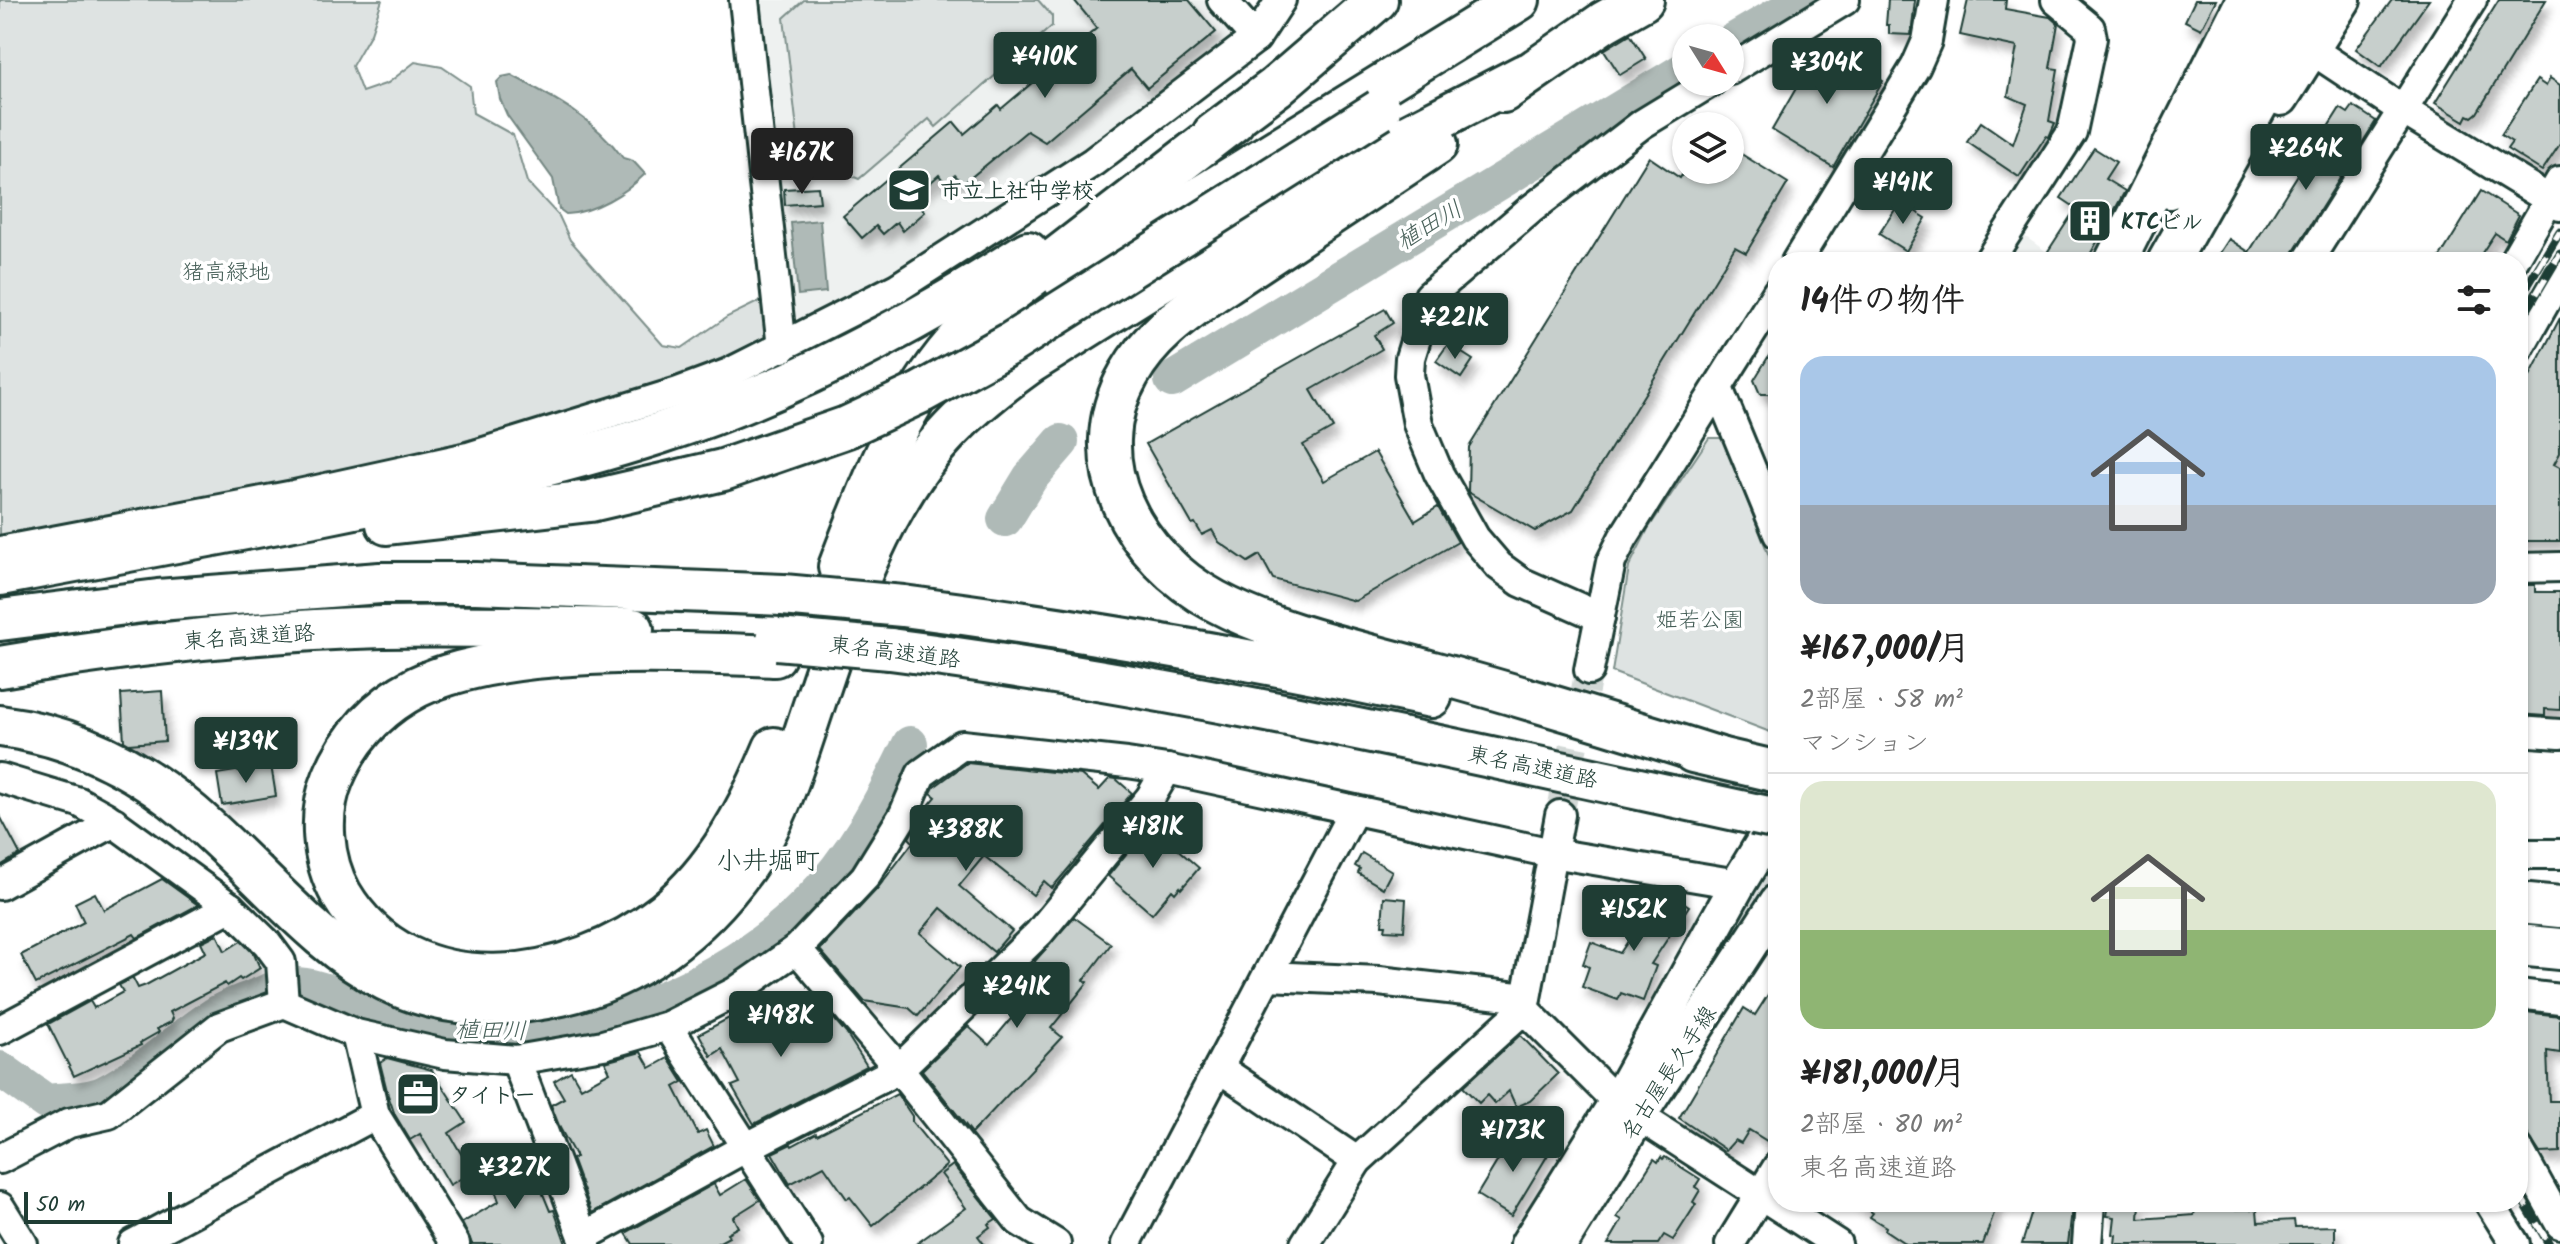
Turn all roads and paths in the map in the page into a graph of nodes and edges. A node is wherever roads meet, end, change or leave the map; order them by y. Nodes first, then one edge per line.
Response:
1 (744, 0) edge
2 (1222, 0) edge
3 (1281, 0) edge
4 (1377, 0) edge
5 (1519, 0) edge
6 (1540, 0) edge
7 (1643, 0) edge
8 (1845, 0) edge
9 (1934, 0) edge
10 (2056, 0) edge
11 (2281, 0) edge
12 (2316, 0) edge
13 (2343, 0) edge
14 (2472, 0) edge
15 (2245, 4) edge
16 (1256, 38) junction
17 (2312, 50) junction
18 (1744, 61) edge
19 (1524, 75) junction
20 (1688, 96) edge
21 (2401, 109) junction
22 (1234, 121) junction
23 (2556, 196) edge
24 (1802, 252) edge
25 (1994, 252) edge
26 (2120, 252) edge
27 (2130, 252) edge
28 (2174, 252) edge
29 (2184, 252) edge
30 (2313, 252) edge
31 (2520, 252) edge
32 (2560, 276) edge
33 (1768, 307) edge
34 (2528, 332) edge
35 (782, 348) junction
36 (1718, 388) junction
37 (1768, 510) edge
38 (860, 511) junction
39 (172, 543) junction
40 (0, 551) edge
41 (2560, 567) edge
42 (2528, 568) edge
43 (0, 575) edge
44 (1600, 617) junction
45 (0, 620) edge
46 (776, 647) junction
47 (0, 667) edge
48 (1589, 670) tunnel mouth
49 (0, 726) edge
50 (2528, 732) edge
51 (2560, 734) edge
52 (1717, 757) junction
53 (1167, 769) junction
54 (1768, 770) edge
55 (0, 778) edge
56 (1354, 810) junction
57 (1560, 815) tunnel mouth
58 (1768, 817) edge
59 (1768, 821) edge
60 (114, 822) junction
61 (1552, 853) junction
62 (2528, 854) edge
63 (2560, 854) edge
64 (1738, 884) junction
65 (0, 885) edge
66 (2528, 904) edge
67 (230, 907) junction
68 (2560, 907) edge
69 (1768, 915) edge
70 (2528, 946) edge
71 (797, 949) junction
72 (2560, 949) edge
73 (1267, 976) junction
74 (283, 992) junction
75 (2528, 995) edge
76 (2560, 999) edge
77 (1525, 1004) junction
78 (668, 1026) junction
79 (0, 1030) edge
80 (356, 1034) junction
81 (516, 1060) junction
82 (1219, 1068) junction
83 (899, 1069) junction
84 (1628, 1108) junction
85 (375, 1115) junction
86 (745, 1148) junction
87 (0, 1159) edge
88 (1357, 1161) junction
89 (2537, 1178) edge
90 (1768, 1183) edge
91 (1761, 1195) junction
92 (1768, 1200) edge
93 (0, 1207) edge
94 (1787, 1212) edge
95 (2089, 1212) edge
96 (2495, 1212) edge
97 (2560, 1224) edge
98 (584, 1240) edge
99 (447, 1241) edge
100 (23, 1244) edge
101 (133, 1244) edge
102 (808, 1244) edge
103 (1056, 1244) edge
104 (1126, 1244) edge
105 (1305, 1244) edge
106 (1528, 1244) edge
107 (1560, 1244) edge
108 (1730, 1244) edge
109 (1837, 1244) edge
110 (2087, 1244) edge
111 (2515, 1244) edge

1 - 35 street
2 - 16 street
3 - 16 street
4 - 22 highway
5 - 38 highway
6 - 39 highway, bridge
7 - 19 highway
8 - 18 street
9 - 24 street
10 - 25 street
11 - 27 main road
12 - 28 highway
13 - 17 main road
14 - 21 street
15 - 26 highway
16 - 35 street
17 - 21 street
17 - 29 main road
19 - 49 highway
19 - 52 highway
20 - 44 street
21 - 23 street
21 - 30 street
22 - 38 highway
22 - 39 highway
23 - 31 street
32 - 34 street
33 - 36 street
35 - 40 street
36 - 37 street
36 - 44 street
38 - 46 highway
39 - 43 highway
41 - 42 street
44 - 48 street
45 - 52 highway, 東名高速道路, bridge
46 - 47 highway, 東名高速道路
46 - 58 highway, 東名高速道路, bridge
50 - 51 street
52 - 54 highway, 東名高速道路
53 - 56 street
53 - 71 street
53 - 83 street
55 - 60 street
56 - 61 street
56 - 73 street
57 - 61 street
59 - 64 main road, 名古屋長久手線
60 - 65 street
60 - 67 street
61 - 64 street
61 - 77 street
62 - 63 street
64 - 84 main road, 名古屋長久手線
66 - 68 highway
67 - 74 street
67 - 79 street
69 - 84 main road, 名古屋長久手線
70 - 72 highway
71 - 78 street
71 - 83 street
73 - 77 street
73 - 82 street
74 - 80 street
74 - 87 street
75 - 76 street
77 - 84 street
77 - 88 street
78 - 81 street
78 - 86 street
80 - 81 street
80 - 85 street
81 - 98 street
82 - 88 street
82 - 104 street
83 - 86 street
83 - 103 street
84 - 91 street
84 - 106 main road, 名古屋長久手線
84 - 107 main road, 名古屋長久手線
85 - 99 street
85 - 101 street
86 - 98 street
86 - 102 street
88 - 105 street
89 - 97 street
90 - 91 street
91 - 92 street
91 - 108 street
93 - 100 street
94 - 109 street
95 - 110 street
96 - 111 street

